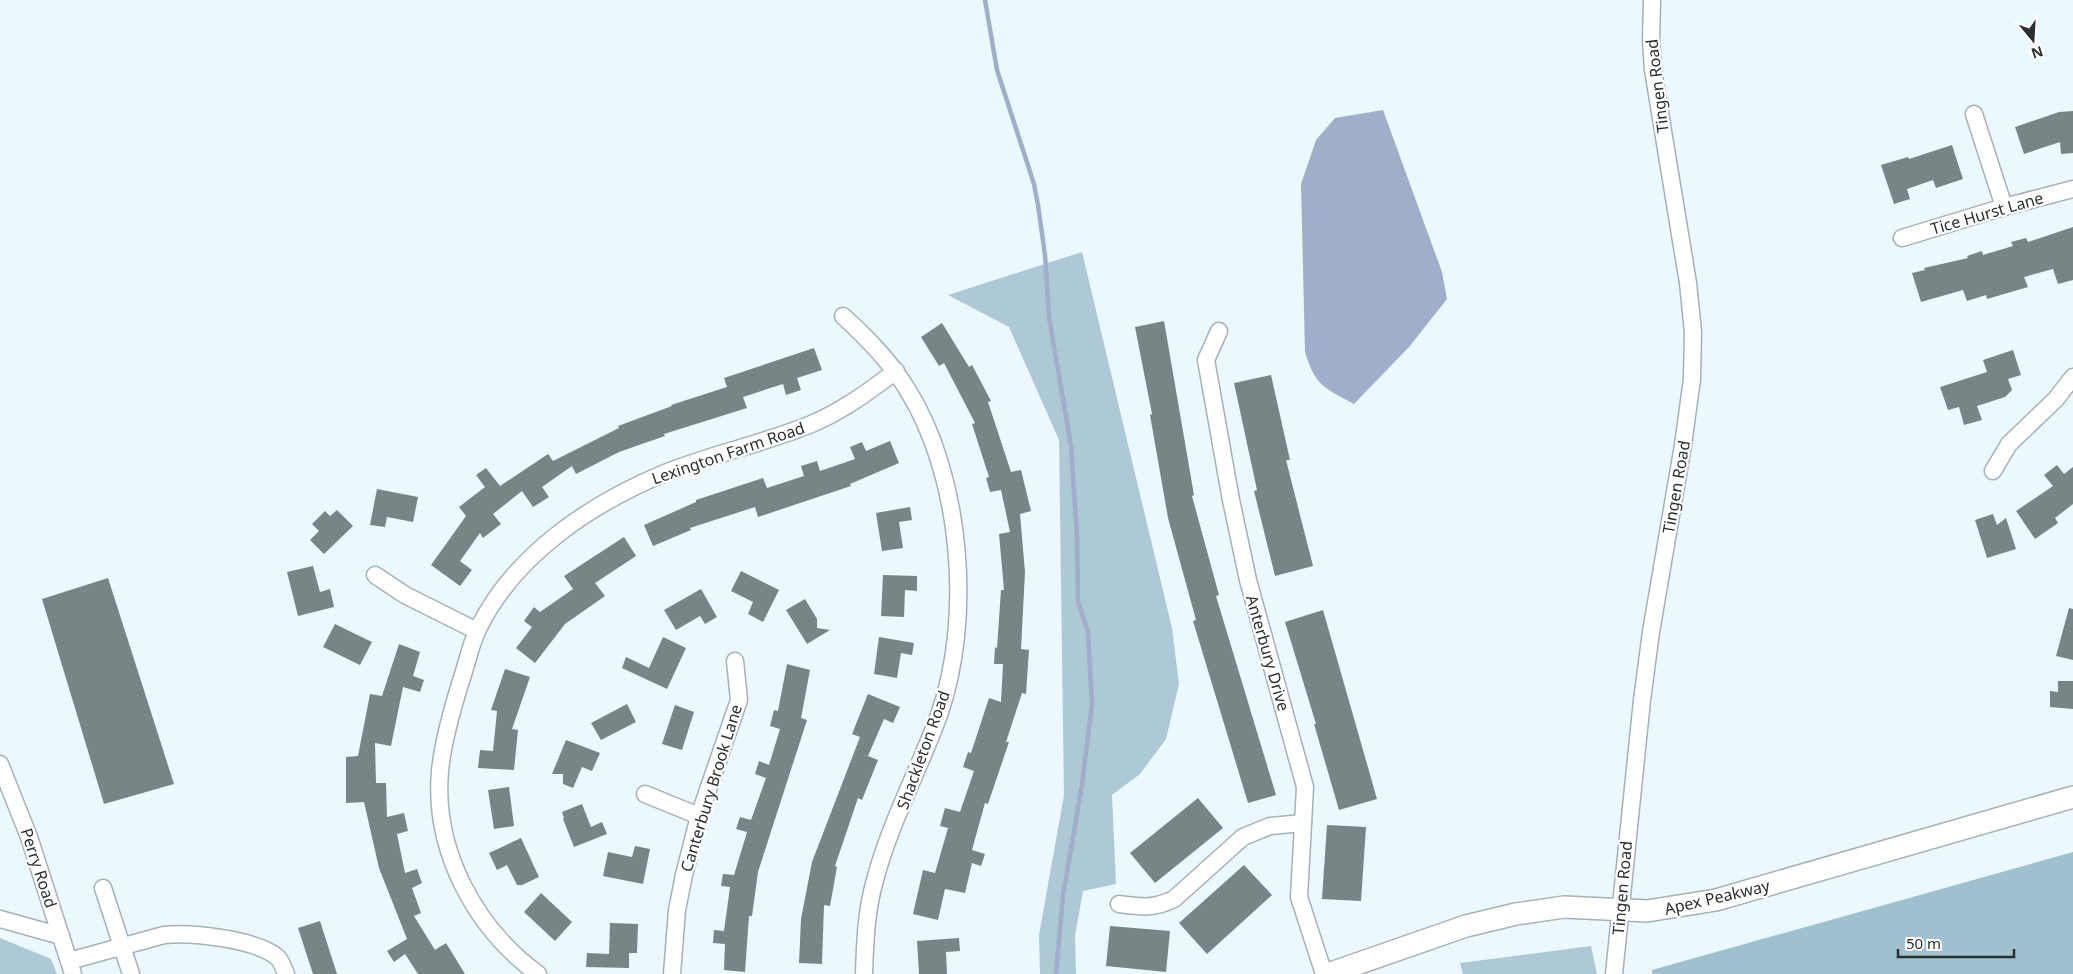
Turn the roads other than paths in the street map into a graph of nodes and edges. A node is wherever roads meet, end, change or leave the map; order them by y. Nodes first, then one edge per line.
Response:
1 (1652, 0) edge
2 (1974, 114) dead end
3 (2073, 189) edge
4 (2004, 207) junction
5 (1902, 238) dead end
6 (843, 316) dead end
7 (1219, 331) dead end
8 (896, 371) junction
9 (2073, 377) edge
10 (1993, 471) dead end
11 (375, 575) dead end
12 (477, 631) junction
13 (735, 662) dead end
14 (0, 764) edge
15 (645, 794) dead end
16 (2073, 797) edge
17 (699, 816) junction
18 (1303, 823) junction
19 (103, 888) dead end
20 (1119, 904) dead end
21 (1620, 910) junction
22 (0, 919) edge
23 (60, 936) junction
24 (123, 948) junction
25 (71, 968) edge
26 (131, 974) edge
27 (286, 974) edge
28 (538, 974) edge
29 (672, 974) edge
30 (864, 974) edge
31 (1324, 974) edge
32 (1328, 974) edge
33 (1614, 974) edge

1 - 21 street, Tingen Road
2 - 4 street
3 - 4 street, Tice Hurst Lane
4 - 5 street, Tice Hurst Lane
6 - 8 street, Shackleton Road
7 - 18 street, Anterbury Drive
8 - 12 street, Lexington Farm Road
8 - 30 street, Shackleton Road
9 - 10 street
11 - 12 street
12 - 28 street, Lexington Farm Road
13 - 17 street, Canterbury Brook Lane
14 - 23 street, Perry Road
15 - 17 street
16 - 21 main road, Apex Peakway
17 - 29 street, Canterbury Brook Lane
18 - 20 street
18 - 31 street, Anterbury Drive
19 - 24 street
21 - 32 main road, Apex Peakway
21 - 33 street, Tingen Road
22 - 23 street
23 - 25 street, Perry Road
24 - 25 street
24 - 26 street
24 - 27 street

